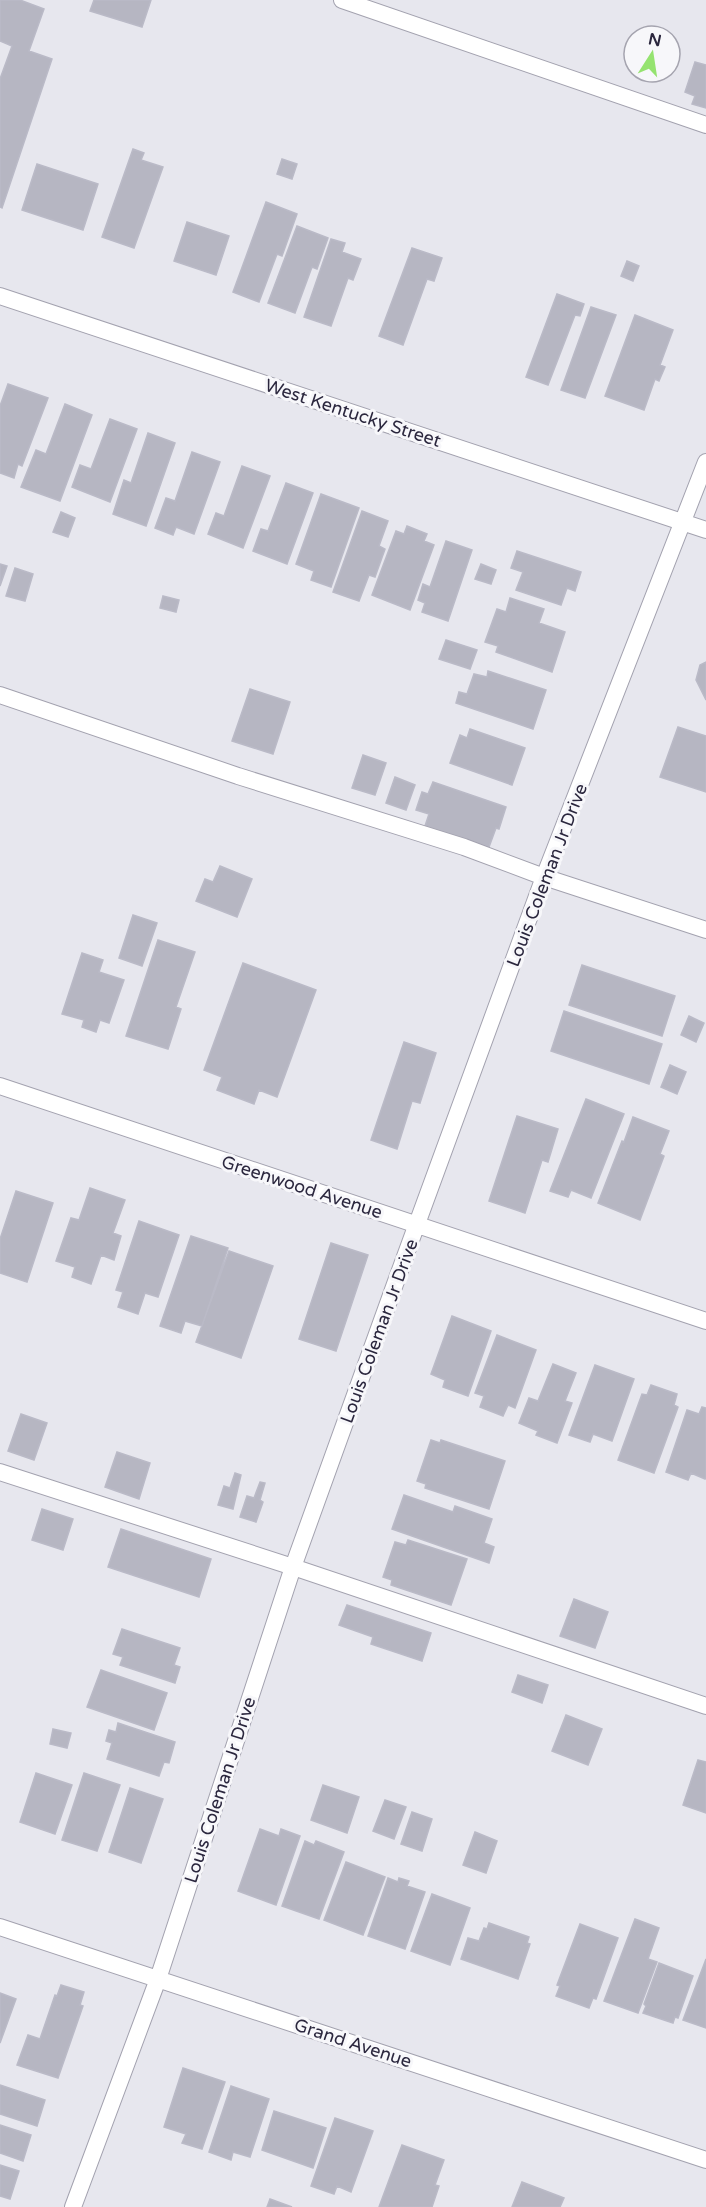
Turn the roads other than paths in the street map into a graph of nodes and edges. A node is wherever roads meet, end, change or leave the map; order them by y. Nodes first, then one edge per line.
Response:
1 (342, 0) edge
2 (706, 125) edge
3 (0, 296) edge
4 (706, 462) edge
5 (684, 522) junction
6 (706, 530) edge
7 (0, 695) edge
8 (544, 877) junction
9 (706, 930) edge
10 (0, 1086) edge
11 (417, 1225) junction
12 (706, 1321) edge
13 (0, 1472) edge
14 (293, 1567) junction
15 (706, 1706) edge
16 (0, 1927) edge
17 (158, 1979) junction
18 (706, 2160) edge
19 (73, 2207) edge

1 - 2 street
3 - 5 street, West Kentucky Street
4 - 5 street, Louis Coleman Jr Drive
5 - 6 street, West Kentucky Street
5 - 8 street, Louis Coleman Jr Drive
7 - 8 street
8 - 9 street
8 - 11 street, Louis Coleman Jr Drive
10 - 11 street, Greenwood Avenue
11 - 12 street, Greenwood Avenue
11 - 14 street, Louis Coleman Jr Drive
13 - 14 street
14 - 15 street
14 - 17 street, Louis Coleman Jr Drive
16 - 17 street, Grand Avenue
17 - 18 street, Grand Avenue
17 - 19 street, Louis Coleman Jr Drive

